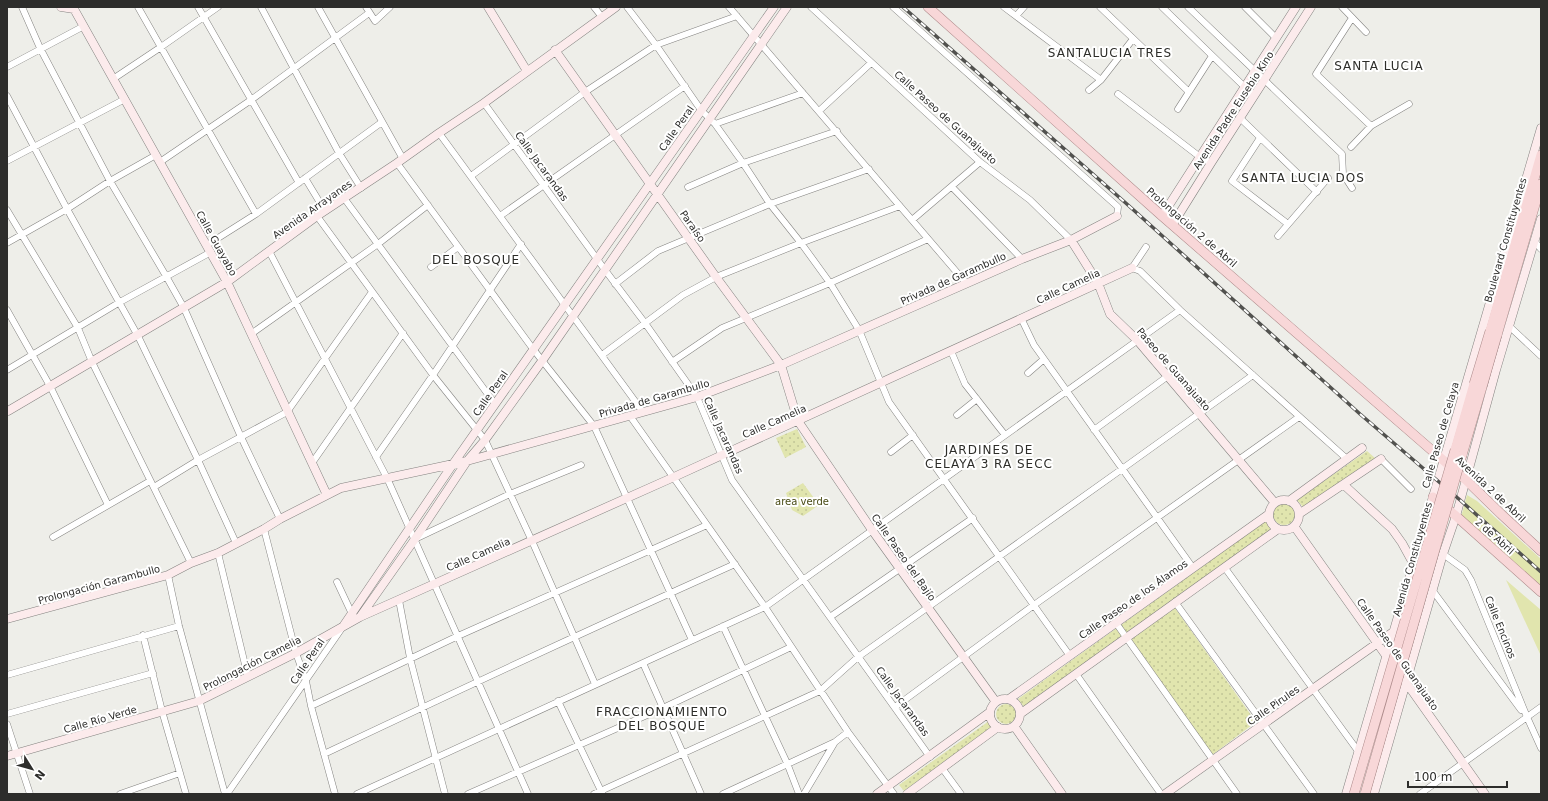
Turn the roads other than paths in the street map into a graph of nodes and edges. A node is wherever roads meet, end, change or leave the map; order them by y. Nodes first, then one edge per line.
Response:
1 (22, 7) edge
2 (61, 7) edge
3 (138, 7) edge
4 (198, 7) edge
5 (218, 7) edge
6 (261, 7) edge
7 (318, 7) edge
8 (390, 7) edge
9 (488, 7) edge
10 (594, 7) edge
11 (616, 7) edge
12 (627, 7) edge
13 (729, 7) edge
14 (774, 7) edge
15 (787, 7) edge
16 (811, 7) edge
17 (893, 7) edge
18 (928, 7) edge
19 (1004, 7) edge
20 (1024, 7) edge
21 (1100, 7) edge
22 (1162, 7) edge
23 (1188, 7) edge
24 (1244, 7) edge
25 (1296, 7) edge
26 (1311, 7) edge
27 (1342, 7) edge
28 (76, 8) edge
29 (368, 10) edge
30 (737, 16) junction
31 (1016, 16) junction
32 (204, 17) junction
33 (602, 17) junction
34 (1352, 18) junction
35 (84, 26) junction
36 (1366, 32) dead end
37 (754, 36) junction
38 (335, 38) junction
39 (1276, 38) junction
40 (1133, 39) junction
41 (761, 43) junction
42 (656, 45) junction
43 (161, 47) junction
44 (40, 48) junction
45 (555, 50) junction
46 (1212, 56) junction
47 (871, 63) junction
48 (7, 66) edge
49 (294, 68) junction
50 (527, 71) junction
51 (1255, 71) junction
52 (114, 79) junction
53 (1101, 80) junction
54 (1264, 80) junction
55 (685, 86) junction
56 (1245, 86) junction
57 (1089, 90) dead end
58 (585, 92) junction
59 (1188, 92) junction
60 (803, 93) junction
61 (1118, 94) dead end
62 (7, 96) edge
63 (1254, 96) junction
64 (125, 99) junction
65 (251, 100) junction
66 (484, 103) junction
67 (1409, 104) dead end
68 (701, 110) junction
69 (1178, 110) dead end
70 (819, 112) junction
71 (1240, 118) junction
72 (712, 121) junction
73 (80, 122) junction
74 (382, 122) junction
75 (1371, 126) junction
76 (1541, 128) edge
77 (208, 130) junction
78 (837, 132) junction
79 (439, 133) junction
80 (616, 135) junction
81 (1260, 138) junction
82 (514, 144) junction
83 (34, 147) junction
84 (1351, 147) dead end
85 (339, 153) junction
86 (156, 155) junction
87 (1541, 155) edge
88 (1200, 157) junction
89 (7, 161) edge
90 (400, 161) junction
91 (160, 162) junction
92 (980, 162) junction
93 (743, 163) junction
94 (1211, 163) junction
95 (869, 169) junction
96 (471, 176) junction
97 (305, 178) junction
98 (1328, 178) dead end
99 (110, 181) junction
100 (650, 182) junction
101 (298, 183) junction
102 (1541, 184) edge
103 (544, 186) junction
104 (688, 187) dead end
105 (952, 187) junction
106 (361, 188) junction
107 (1352, 188) dead end
108 (1317, 192) junction
109 (658, 193) junction
110 (344, 198) junction
111 (770, 204) junction
112 (428, 205) junction
113 (900, 206) junction
114 (67, 209) junction
115 (7, 210) edge
116 (325, 211) junction
117 (256, 214) junction
118 (317, 216) junction
119 (500, 216) junction
120 (1117, 216) joint
121 (1162, 216) junction
122 (1541, 219) edge
123 (912, 220) junction
124 (1173, 224) junction
125 (1288, 224) junction
126 (21, 235) junction
127 (1278, 236) dead end
128 (689, 238) junction
129 (928, 239) junction
130 (1071, 240) junction
131 (1534, 242) junction
132 (7, 243) edge
133 (801, 243) junction
134 (378, 244) junction
135 (521, 244) junction
136 (458, 247) junction
137 (1146, 247) dead end
138 (209, 249) junction
139 (1541, 249) edge
140 (269, 251) junction
141 (596, 259) junction
142 (1022, 259) junction
143 (351, 263) junction
144 (431, 267) dead end
145 (1132, 268) junction
146 (605, 270) junction
147 (166, 276) junction
148 (716, 277) junction
149 (227, 282) junction
150 (1098, 283) junction
151 (615, 284) junction
152 (830, 284) junction
153 (966, 284) junction
154 (490, 290) junction
155 (372, 292) junction
156 (120, 302) junction
157 (295, 302) junction
158 (565, 304) junction
159 (184, 308) junction
160 (7, 310) edge
161 (1180, 310) junction
162 (573, 315) junction
163 (746, 318) junction
164 (1021, 318) junction
165 (645, 323) junction
166 (1509, 326) junction
167 (78, 328) junction
168 (859, 330) junction
169 (251, 334) junction
170 (403, 334) junction
171 (1493, 334) junction
172 (138, 336) junction
173 (1137, 340) junction
174 (453, 346) junction
175 (533, 349) junction
176 (951, 350) junction
177 (33, 355) junction
178 (602, 355) junction
179 (1541, 356) edge
180 (325, 359) junction
181 (1044, 359) junction
182 (542, 361) junction
183 (92, 362) junction
184 (672, 362) junction
185 (1472, 362) junction
186 (781, 365) junction
187 (7, 370) edge
188 (1496, 370) junction
189 (1028, 373) dead end
190 (1253, 374) junction
191 (433, 375) junction
192 (1168, 376) junction
193 (881, 383) junction
194 (50, 386) junction
195 (1067, 391) junction
196 (697, 397) junction
197 (977, 399) junction
198 (495, 404) junction
199 (350, 407) junction
200 (8, 411) dead end
201 (287, 412) junction
202 (643, 412) junction
203 (1200, 413) junction
204 (957, 415) dead end
205 (630, 416) junction
206 (1299, 417) junction
207 (798, 421) junction
208 (594, 426) junction
209 (477, 430) junction
210 (1094, 430) junction
211 (914, 435) junction
212 (1005, 435) junction
213 (241, 437) junction
214 (485, 440) junction
215 (1449, 441) junction
216 (1362, 448) dead end
217 (891, 452) dead end
218 (1459, 453) junction
219 (492, 454) junction
220 (722, 455) junction
221 (376, 457) junction
222 (1381, 459) joint
223 (1472, 459) junction
224 (198, 460) junction
225 (1239, 460) junction
226 (1347, 460) junction
227 (1444, 460) junction
228 (467, 461) junction
229 (312, 463) junction
230 (453, 464) junction
231 (581, 465) dead end
232 (1122, 469) junction
233 (674, 477) junction
234 (387, 478) junction
235 (944, 479) junction
236 (1466, 480) junction
237 (150, 481) junction
238 (1344, 485) junction
239 (154, 487) junction
240 (1411, 489) dead end
241 (510, 494) junction
242 (326, 495) junction
243 (1433, 497) junction
244 (628, 498) junction
245 (1289, 501) junction
246 (1275, 503) junction
247 (108, 505) junction
248 (1269, 514) junction
249 (1299, 514) junction
250 (1456, 516) junction
251 (973, 518) junction
252 (1157, 518) junction
253 (280, 519) junction
254 (707, 525) junction
255 (1294, 526) junction
256 (264, 529) junction
257 (1278, 529) junction
258 (409, 530) junction
259 (872, 530) junction
260 (53, 537) dead end
261 (415, 538) junction
262 (532, 541) junction
263 (236, 543) junction
264 (1402, 543) junction
265 (1418, 546) junction
266 (1540, 548) edge
267 (651, 550) junction
268 (218, 553) junction
269 (1443, 554) junction
270 (1000, 556) junction
271 (191, 562) junction
272 (1413, 563) junction
273 (735, 564) junction
274 (1193, 568) junction
275 (1224, 568) junction
276 (900, 569) junction
277 (168, 575) junction
278 (804, 580) junction
279 (337, 582) dead end
280 (434, 584) junction
281 (1433, 591) junction
282 (1541, 592) edge
283 (555, 593) junction
284 (671, 593) junction
285 (399, 600) junction
286 (1175, 602) junction
287 (1034, 605) junction
288 (765, 607) junction
289 (927, 607) junction
290 (356, 615) junction
291 (830, 617) junction
292 (7, 619) edge
293 (1116, 623) junction
294 (179, 626) junction
295 (723, 626) junction
296 (342, 628) junction
297 (1393, 634) junction
298 (143, 635) junction
299 (458, 636) junction
300 (575, 638) junction
301 (1126, 638) junction
302 (692, 640) junction
303 (1378, 643) junction
304 (1417, 646) junction
305 (791, 647) junction
306 (296, 653) junction
307 (858, 656) junction
308 (963, 656) junction
309 (1070, 656) junction
310 (1386, 656) junction
311 (410, 658) junction
312 (643, 663) junction
313 (744, 670) junction
314 (153, 673) junction
315 (7, 674) edge
316 (1076, 674) junction
317 (248, 677) junction
318 (306, 681) junction
319 (478, 681) junction
320 (595, 684) junction
321 (1406, 684) junction
322 (1312, 690) junction
323 (820, 691) junction
324 (1412, 692) junction
325 (1404, 694) junction
326 (1009, 699) junction
327 (199, 701) junction
328 (558, 701) junction
329 (996, 702) junction
330 (311, 706) junction
331 (895, 707) junction
332 (1541, 707) edge
333 (423, 708) junction
334 (663, 708) junction
335 (162, 711) junction
336 (990, 712) junction
337 (7, 714) edge
338 (1020, 714) junction
339 (765, 716) junction
340 (1527, 717) junction
341 (7, 724) edge
342 (1263, 724) junction
343 (1014, 726) junction
344 (998, 727) junction
345 (499, 728) junction
346 (848, 732) junction
347 (835, 742) junction
348 (579, 745) junction
349 (1541, 748) edge
350 (1358, 752) junction
351 (17, 753) junction
352 (324, 754) junction
353 (683, 754) junction
354 (7, 756) edge
355 (930, 757) junction
356 (434, 758) junction
357 (1212, 760) junction
358 (787, 763) junction
359 (1463, 764) junction
360 (942, 768) junction
361 (519, 772) junction
362 (180, 773) junction
363 (888, 786) junction
364 (602, 792) edge
365 (30, 794) edge
366 (120, 794) edge
367 (186, 794) edge
368 (226, 794) edge
369 (335, 794) edge
370 (358, 794) edge
371 (445, 794) edge
372 (468, 794) edge
373 (528, 794) edge
374 (594, 794) edge
375 (701, 794) edge
376 (723, 794) edge
377 (799, 794) edge
378 (804, 794) edge
379 (877, 794) edge
380 (894, 794) edge
381 (907, 794) edge
382 (961, 794) edge
383 (1062, 794) edge
384 (1161, 794) edge
385 (1165, 794) edge
386 (1237, 794) edge
387 (1314, 794) edge
388 (1346, 794) edge
389 (1354, 794) edge
390 (1365, 794) edge
391 (1374, 794) edge
392 (1420, 794) edge
393 (1485, 794) edge

1 - 44 street
2 - 28 main road
3 - 43 street
4 - 32 street
5 - 32 street
6 - 49 street
7 - 38 street
8 - 29 street
9 - 50 main road
10 - 33 street
11 - 33 main road, Avenida Arrayanes
12 - 42 street
13 - 30 street
14 - 37 main road, Calle Peral
15 - 41 main road, Calle Peral
16 - 47 street, Calle Paseo de Guanajuato
17 - 120 street
18 - 121 main road, Prolongación 2 de Abril
19 - 31 street
20 - 31 street
21 - 40 street
22 - 46 street
23 - 51 street
24 - 39 street
25 - 39 main road, Avenida Padre Eusebio Kino
26 - 54 main road, Avenida Padre Eusebio Kino
27 - 34 street
28 - 35 main road, Calle Guayabo
29 - 38 street
30 - 37 street
30 - 42 street
31 - 53 street
32 - 43 street
32 - 65 street
33 - 45 main road, Avenida Arrayanes
34 - 36 street
34 - 75 street
35 - 44 street
35 - 52 main road, Calle Guayabo
37 - 41 street
37 - 68 main road, Calle Peral
38 - 49 street
38 - 74 street
39 - 51 main road, Avenida Padre Eusebio Kino
40 - 53 street
40 - 59 street
41 - 60 street
41 - 72 main road, Calle Peral
42 - 55 street
42 - 58 street
43 - 52 street
43 - 77 street
44 - 48 street
44 - 73 street
45 - 50 main road, Avenida Arrayanes
45 - 58 main road, Paraíso
46 - 56 street
46 - 59 street
47 - 70 street
47 - 92 street, Calle Paseo de Guanajuato
49 - 65 street
49 - 85 street
50 - 66 main road, Avenida Arrayanes
51 - 54 street
51 - 56 main road, Avenida Padre Eusebio Kino
52 - 64 main road, Calle Guayabo
53 - 57 street
54 - 63 main road, Avenida Padre Eusebio Kino
54 - 107 street
55 - 68 street
55 - 80 street
56 - 63 street
56 - 88 main road, Avenida Padre Eusebio Kino
58 - 80 main road, Paraíso
58 - 82 street
59 - 69 street
60 - 70 street
60 - 72 street
61 - 88 street
62 - 83 street
63 - 71 main road, Avenida Padre Eusebio Kino
64 - 73 street
64 - 86 main road, Calle Guayabo
65 - 77 street
65 - 101 street
66 - 79 main road, Avenida Arrayanes
66 - 82 street, Calle Jacarandas
67 - 75 street
68 - 72 street
68 - 100 main road, Calle Peral
70 - 78 street
71 - 81 street
71 - 94 main road, Avenida Padre Eusebio Kino
72 - 93 street
72 - 109 main road, Calle Peral
73 - 83 street
73 - 99 street
74 - 85 street
74 - 90 street
75 - 84 street
76 - 171 main road, Calle Paseo de Celaya
77 - 91 street
77 - 117 street
78 - 93 street
78 - 95 street
79 - 90 main road, Avenida Arrayanes
79 - 96 street
80 - 100 main road, Paraíso
80 - 103 street
81 - 108 street
81 - 125 street
82 - 96 street
82 - 103 street, Calle Jacarandas
83 - 89 street
83 - 114 street
85 - 97 street
85 - 106 street
86 - 91 main road, Calle Guayabo
86 - 99 street
87 - 171 main road, Boulevard Constituyentes
88 - 94 street
88 - 121 main road, Avenida Padre Eusebio Kino
90 - 106 main road, Avenida Arrayanes
90 - 112 street
91 - 138 main road, Calle Guayabo
92 - 105 street
92 - 130 street, Calle Paseo de Guanajuato
93 - 104 street
93 - 111 street
94 - 124 main road, Avenida Padre Eusebio Kino
95 - 111 street
95 - 113 street
96 - 119 street
97 - 101 street
97 - 116 street
98 - 108 street
99 - 114 street
99 - 147 street
100 - 109 main road, Paraíso
100 - 141 main road, Calle Peral
101 - 117 street
102 - 171 main road, Boulevard Constituyentes
103 - 119 street
103 - 141 street, Calle Jacarandas
105 - 123 street
105 - 142 street, Privada de Garambullo
106 - 110 main road, Avenida Arrayanes
108 - 125 street
109 - 128 main road, Paraíso
109 - 146 main road, Calle Peral
110 - 116 main road, Avenida Arrayanes
110 - 134 street
111 - 128 street
111 - 133 street
112 - 134 street
112 - 136 street
113 - 123 street
113 - 133 street
114 - 126 street
114 - 156 street
115 - 126 street
116 - 118 main road, Avenida Arrayanes
117 - 138 street
118 - 140 main road, Avenida Arrayanes
118 - 143 street
119 - 135 street
120 - 130 main road, Privada de Garambullo
121 - 124 main road, Prolongación 2 de Abril
122 - 131 main road, Calle Paseo de Celaya
123 - 129 street
124 - 227 main road, Prolongación 2 de Abril
125 - 127 street
126 - 132 street
126 - 167 street
128 - 148 main road, Paraíso
128 - 151 street
129 - 152 street
129 - 153 street
130 - 142 main road, Privada de Garambullo
130 - 150 main road, Paseo de Guanajuato
131 - 139 street
131 - 166 main road, Calle Paseo de Celaya
133 - 148 street
133 - 152 street
134 - 143 street
134 - 174 street
135 - 154 street
135 - 158 street
136 - 144 street
136 - 154 street
137 - 145 street
138 - 147 street
138 - 149 main road, Calle Guayabo
140 - 149 main road, Avenida Arrayanes
140 - 157 street
141 - 146 street, Calle Jacarandas
141 - 158 main road, Calle Peral
142 - 153 main road, Privada de Garambullo
143 - 155 street
143 - 157 street
145 - 150 main road, Calle Camelia
145 - 161 street
146 - 151 street, Calle Jacarandas
146 - 162 main road, Calle Peral
147 - 156 street
147 - 159 street
148 - 163 main road, Paraíso
148 - 165 street
149 - 159 main road, Avenida Arrayanes
149 - 169 main road, Calle Guayabo
150 - 164 main road, Calle Camelia
150 - 173 main road, Paseo de Guanajuato
151 - 165 street, Calle Jacarandas
152 - 163 street
152 - 168 street
153 - 168 main road, Privada de Garambullo
154 - 174 street
154 - 175 street
155 - 170 street
155 - 180 street
156 - 167 street
156 - 172 street
157 - 169 street
157 - 180 street
158 - 162 street
158 - 175 main road, Calle Peral
159 - 172 main road, Avenida Arrayanes
159 - 213 street
160 - 177 street
161 - 173 street
161 - 190 street
162 - 178 street
162 - 182 main road, Calle Peral
163 - 184 street
163 - 186 main road, Paraíso
164 - 176 main road, Calle Camelia
164 - 181 street
165 - 178 street
165 - 184 street, Calle Jacarandas
166 - 171 main road, Calle Paseo de Celaya
166 - 179 street
167 - 177 street
167 - 183 street
168 - 186 main road, Privada de Garambullo
168 - 193 street
169 - 201 main road, Calle Guayabo
170 - 191 street
170 - 199 street
171 - 185 main road, Calle Paseo de Celaya
171 - 188 main road, Calle Paseo de Celaya
171 - 218 main road, Avenida Constituyentes, bridge
172 - 183 main road, Avenida Arrayanes
172 - 224 street
173 - 192 main road, Paseo de Guanajuato
173 - 195 street
174 - 191 street
174 - 198 street
175 - 182 street
175 - 198 main road, Calle Peral
176 - 193 main road, Calle Camelia
176 - 197 street
177 - 187 street
177 - 194 street
178 - 202 street
180 - 199 street
180 - 201 street
181 - 189 street
181 - 195 street
182 - 208 street
182 - 214 main road, Calle Peral
183 - 194 main road, Avenida Arrayanes
183 - 237 street
184 - 196 street, Calle Jacarandas
185 - 188 main road
185 - 215 main road, Calle Paseo de Celaya
186 - 196 main road, Privada de Garambullo
186 - 207 main road, Paraíso
188 - 223 main road, Calle Paseo de Celaya
190 - 203 street
190 - 206 street
191 - 209 street
191 - 221 street
192 - 203 main road, Paseo de Guanajuato
192 - 210 street
193 - 207 main road, Calle Camelia
193 - 211 street
194 - 200 main road, Avenida Arrayanes
194 - 247 street
195 - 210 street
195 - 212 street
196 - 202 main road, Privada de Garambullo
196 - 220 street, Calle Jacarandas
197 - 204 street
197 - 212 street
198 - 209 main road, Calle Peral
199 - 221 street
199 - 229 street
201 - 213 street
201 - 229 main road, Calle Guayabo
202 - 205 main road, Privada de Garambullo
203 - 225 main road, Paseo de Guanajuato
203 - 232 street
205 - 208 main road, Privada de Garambullo
205 - 233 street
206 - 225 street
206 - 226 street
207 - 220 main road, Calle Camelia
207 - 259 main road, Calle Paseo del Bajío
208 - 219 main road, Privada de Garambullo
208 - 244 street
209 - 214 street
209 - 230 main road, Calle Peral
210 - 232 street
211 - 217 street
211 - 235 street
212 - 235 street
213 - 224 street
213 - 253 street
214 - 219 street
214 - 228 main road, Calle Peral
215 - 223 main road
215 - 227 main road, Calle Paseo de Celaya
216 - 226 main road
218 - 389 main road, Avenida Constituyentes, bridge
218 - 390 main road, Avenida Constituyentes, bridge
219 - 228 main road, Privada de Garambullo
219 - 241 street
220 - 233 main road, Calle Camelia
220 - 278 street, Calle Jacarandas
221 - 234 street
222 - 238 main road
222 - 240 street
223 - 236 main road, Calle Paseo de Celaya
224 - 239 street
224 - 263 street
225 - 246 main road, Paseo de Guanajuato
225 - 252 street
226 - 245 main road
227 - 236 main road, Avenida 2 de Abril
227 - 243 main road, Calle Paseo de Celaya
228 - 230 main road, Privada de Garambullo
228 - 261 main road, Calle Peral
229 - 242 main road, Calle Guayabo
230 - 234 main road, Privada de Garambullo
230 - 258 main road, Calle Peral
231 - 241 street
232 - 252 street
232 - 270 street
233 - 244 main road, Calle Camelia
233 - 254 street
234 - 242 main road, Privada de Garambullo
234 - 258 street
235 - 251 street
235 - 259 street
236 - 250 main road, Calle Paseo de Celaya
236 - 266 main road, Avenida 2 de Abril
237 - 239 street
237 - 247 street
238 - 249 main road
238 - 264 main road
239 - 271 street
241 - 261 street
241 - 262 street
242 - 253 main road, Privada de Garambullo
243 - 250 main road, 2 de Abril
243 - 265 main road, Calle Paseo de Celaya
244 - 262 main road, Calle Camelia
244 - 267 street
245 - 246 main road
245 - 249 main road
246 - 248 main road
247 - 260 street
248 - 257 main road
248 - 274 main road, Calle Paseo de los Álamos
249 - 255 main road
250 - 269 main road, Calle Paseo de Celaya
250 - 282 main road, 2 de Abril
251 - 270 street
251 - 276 street
252 - 274 street
252 - 287 street
253 - 256 main road, Prolongación Garambullo
254 - 267 street
254 - 273 street
255 - 257 main road
255 - 303 main road, Calle Paseo de Guanajuato
256 - 263 main road, Prolongación Garambullo
256 - 306 street
257 - 275 main road
258 - 261 street
258 - 290 main road, Calle Peral
259 - 276 main road, Calle Paseo del Bajío
259 - 278 street
261 - 280 street
261 - 290 main road, Calle Peral
262 - 280 main road, Calle Camelia
262 - 283 street
263 - 268 main road, Prolongación Garambullo
264 - 265 main road
264 - 272 main road
265 - 269 main road
265 - 272 main road, Calle Paseo de Celaya
267 - 283 street
267 - 284 street
268 - 271 main road, Prolongación Garambullo
268 - 317 street
269 - 281 main road, Calle Paseo de Celaya
269 - 340 street, Calle Encinos
270 - 287 street
270 - 289 street
271 - 277 main road, Prolongación Garambullo
272 - 297 main road, Calle Paseo de Celaya
273 - 284 street
273 - 288 street
274 - 293 main road, Calle Paseo de los Álamos
275 - 286 main road
275 - 322 street
276 - 289 main road, Calle Paseo del Bajío
276 - 291 street
277 - 292 main road, Prolongación Garambullo
277 - 294 street
278 - 288 street
278 - 291 street, Calle Jacarandas
279 - 290 street
280 - 285 main road, Calle Camelia
280 - 299 street
281 - 304 main road, Calle Paseo de Celaya
281 - 340 street, Calle Encinos
283 - 299 street
283 - 300 street
284 - 300 street
284 - 302 street
285 - 290 main road
285 - 311 street
286 - 301 main road
286 - 342 street
287 - 308 street
287 - 309 street
288 - 295 street
288 - 305 street
289 - 307 street
289 - 308 main road, Calle Paseo del Bajío
290 - 296 main road, Calle Peral
291 - 307 street, Calle Jacarandas
293 - 301 street
293 - 309 main road, Calle Paseo de los Álamos
294 - 298 street
294 - 327 street
295 - 302 street
295 - 313 street
296 - 306 main road, Prolongación Camelia
296 - 318 street, Calle Peral
297 - 303 main road, Calle Pirules
297 - 304 main road
297 - 310 main road, Calle Paseo de Celaya
298 - 314 street
298 - 315 street
299 - 311 street
299 - 319 street
300 - 319 street
300 - 320 street
301 - 316 main road
301 - 357 street
302 - 312 street
303 - 310 main road, Calle Paseo de Guanajuato
303 - 322 main road, Calle Pirules
304 - 321 main road, Calle Paseo de Celaya
305 - 313 street
305 - 323 street
306 - 317 main road, Prolongación Camelia
306 - 318 street
307 - 323 street
307 - 331 street, Calle Jacarandas
308 - 329 main road, Calle Paseo del Bajío
308 - 331 street
309 - 326 main road, Calle Paseo de los Álamos
310 - 321 main road, Calle Paseo de Guanajuato
310 - 350 main road, Calle Paseo de Celaya
311 - 330 street
311 - 333 street
312 - 320 street
312 - 334 street
313 - 334 street
313 - 339 street
314 - 335 street
314 - 337 street
316 - 338 main road
316 - 384 street
317 - 327 main road, Prolongación Camelia
318 - 330 street
318 - 368 street, Calle Peral
319 - 333 street
319 - 345 street
320 - 328 street
321 - 324 main road, Calle Paseo de Guanajuato
321 - 325 main road, Calle Paseo de Celaya
322 - 342 main road, Calle Pirules
322 - 350 street
323 - 339 street
323 - 346 street
324 - 325 main road
324 - 359 main road, Calle Paseo de Guanajuato
325 - 391 main road, Calle Paseo de Celaya
326 - 329 main road
326 - 338 main road
327 - 335 main road, Calle Río Verde
327 - 368 street
328 - 345 street
328 - 348 street
329 - 336 main road
330 - 352 street
331 - 355 street, Calle Jacarandas
332 - 340 street
333 - 352 street
333 - 356 street
334 - 348 street
334 - 353 street
335 - 351 main road, Calle Río Verde
335 - 362 street
336 - 344 main road
336 - 355 main road
338 - 343 main road
339 - 353 street
339 - 358 street
340 - 349 street, Calle Encinos
340 - 359 street
341 - 351 street
342 - 357 main road, Calle Pirules
342 - 387 street
343 - 344 main road
343 - 383 main road
344 - 360 main road
345 - 356 street
345 - 361 street
346 - 347 street
346 - 363 street
347 - 358 street
347 - 378 street
348 - 361 street
348 - 364 street
350 - 388 main road, Calle Paseo de Celaya
351 - 354 main road, Calle Río Verde
351 - 365 street
352 - 369 street
353 - 364 street
353 - 375 street
355 - 363 main road
356 - 370 street
356 - 371 street
357 - 385 main road, Calle Pirules
357 - 386 street
358 - 376 street
358 - 377 street
359 - 392 street
359 - 393 main road, Calle Paseo de Guanajuato
360 - 381 main road
360 - 382 street
361 - 372 street
361 - 373 street
362 - 366 street
362 - 367 street
363 - 379 main road
363 - 380 street
364 - 374 street

